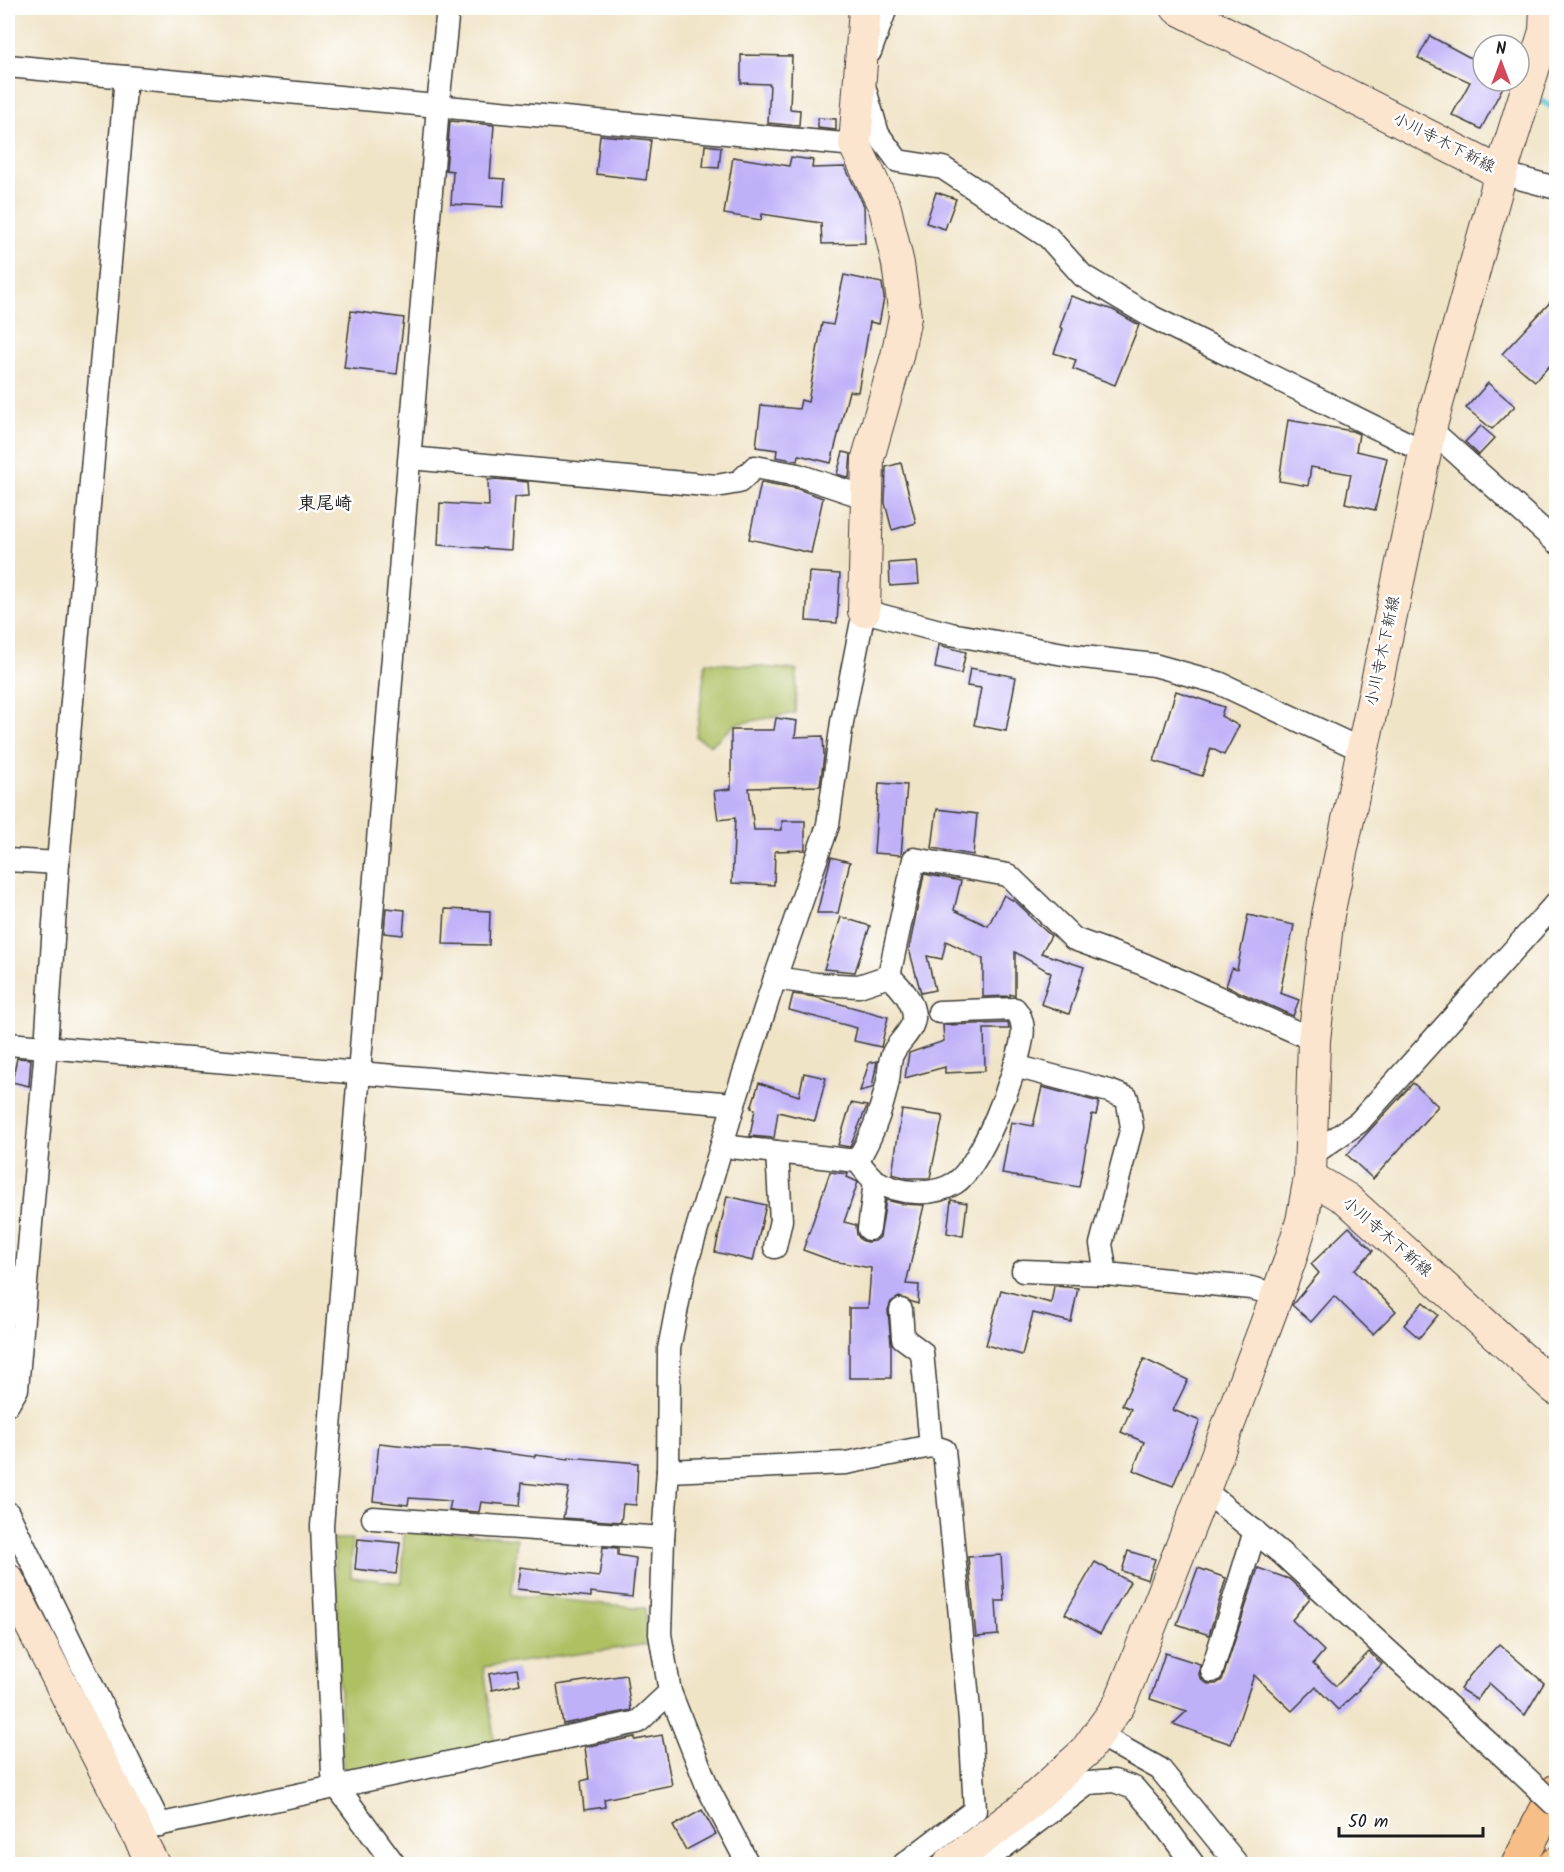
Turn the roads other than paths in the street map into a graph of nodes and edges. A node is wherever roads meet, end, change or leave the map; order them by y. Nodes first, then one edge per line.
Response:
1 (448, 8) edge
2 (865, 8) edge
3 (886, 8) edge
4 (1177, 8) edge
5 (1546, 8) edge
6 (8, 66) edge
7 (859, 66) junction
8 (126, 77) junction
9 (438, 106) junction
10 (855, 145) junction
11 (1502, 172) junction
12 (1557, 188) edge
13 (1428, 441) junction
14 (410, 458) junction
15 (867, 498) junction
16 (1557, 542) edge
17 (864, 611) junction
18 (1362, 750) junction
19 (8, 860) edge
20 (58, 863) junction
21 (1557, 903) edge
22 (889, 976) junction
23 (775, 978) junction
24 (939, 1012) dead end
25 (1314, 1040) junction
26 (8, 1044) edge
27 (46, 1047) junction
28 (1015, 1066) junction
29 (361, 1074) junction
30 (734, 1104) junction
31 (722, 1146) junction
32 (777, 1152) junction
33 (857, 1161) junction
34 (1310, 1166) junction
35 (875, 1181) junction
36 (869, 1229) dead end
37 (775, 1247) dead end
38 (1023, 1271) dead end
39 (1106, 1274) junction
40 (1278, 1295) junction
41 (901, 1310) dead end
42 (1557, 1389) edge
43 (8, 1404) edge
44 (931, 1446) junction
45 (668, 1471) junction
46 (1204, 1490) junction
47 (8, 1513) edge
48 (373, 1518) dead end
49 (1255, 1531) junction
50 (663, 1538) junction
51 (8, 1580) edge
52 (1212, 1671) dead end
53 (670, 1692) junction
54 (1097, 1734) junction
55 (338, 1788) junction
56 (1557, 1791) edge
57 (1557, 1806) edge
58 (147, 1827) junction
59 (153, 1864) edge
60 (394, 1864) edge
61 (748, 1864) edge
62 (904, 1864) edge
63 (949, 1864) edge
64 (981, 1864) edge
65 (1193, 1864) edge
66 (1237, 1864) edge
67 (1518, 1864) edge

1 - 9 street
2 - 7 street
3 - 7 street
4 - 11 street, 小川寺木下新線
5 - 11 street
6 - 8 street
7 - 10 street
7 - 13 street
8 - 9 street
8 - 20 street
9 - 10 street
9 - 14 street
10 - 15 street
11 - 12 street
11 - 13 street, 小川寺木下新線
13 - 16 street
13 - 18 street, 小川寺木下新線
14 - 15 street
14 - 29 street
15 - 17 street
17 - 18 street
17 - 23 street
18 - 25 street, 小川寺木下新線
19 - 20 street
20 - 27 street
21 - 34 street
22 - 23 street
22 - 25 street
22 - 33 street
23 - 30 street
24 - 28 street
25 - 34 street, 小川寺木下新線
26 - 27 street
27 - 29 street
27 - 43 street
28 - 35 street
28 - 39 street
29 - 30 street
29 - 55 street
30 - 31 street
31 - 32 street
31 - 45 street
32 - 33 street
32 - 37 street
33 - 35 street
34 - 40 street
34 - 42 street, 小川寺木下新線
35 - 36 street
38 - 39 street
39 - 40 street
40 - 46 street
41 - 44 street
44 - 45 street
44 - 62 street
45 - 50 street
46 - 49 street
46 - 54 street
47 - 58 street
48 - 50 street
49 - 52 street
49 - 57 street, bridge
50 - 53 street
51 - 58 street
53 - 55 street
53 - 61 street
54 - 63 street
54 - 66 street
55 - 58 street
55 - 60 street
56 - 67 highway
58 - 59 street
64 - 65 street

